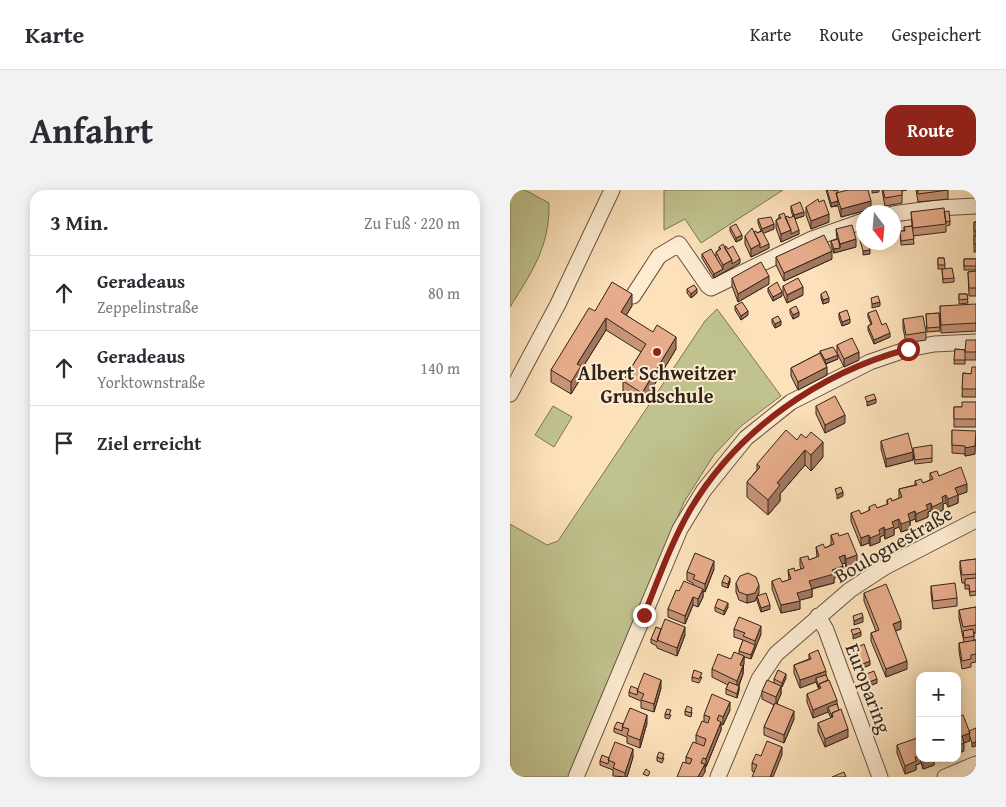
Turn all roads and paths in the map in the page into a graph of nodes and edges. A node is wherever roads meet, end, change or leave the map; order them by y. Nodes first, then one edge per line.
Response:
1 (612, 190) edge
2 (976, 206) edge
3 (901, 213) edge
4 (856, 224) edge
5 (633, 296) edge
6 (976, 342) edge
7 (510, 394) edge
8 (976, 520) edge
9 (818, 616) junction
10 (976, 764) edge
11 (576, 777) edge
12 (718, 777) edge
13 (880, 777) edge
14 (945, 777) edge

1 - 7 street
2 - 3 street
4 - 5 street
6 - 11 street
8 - 9 street, Boulognestraße
9 - 12 street, Boulognestraße
9 - 13 street, Europaring
10 - 14 street

